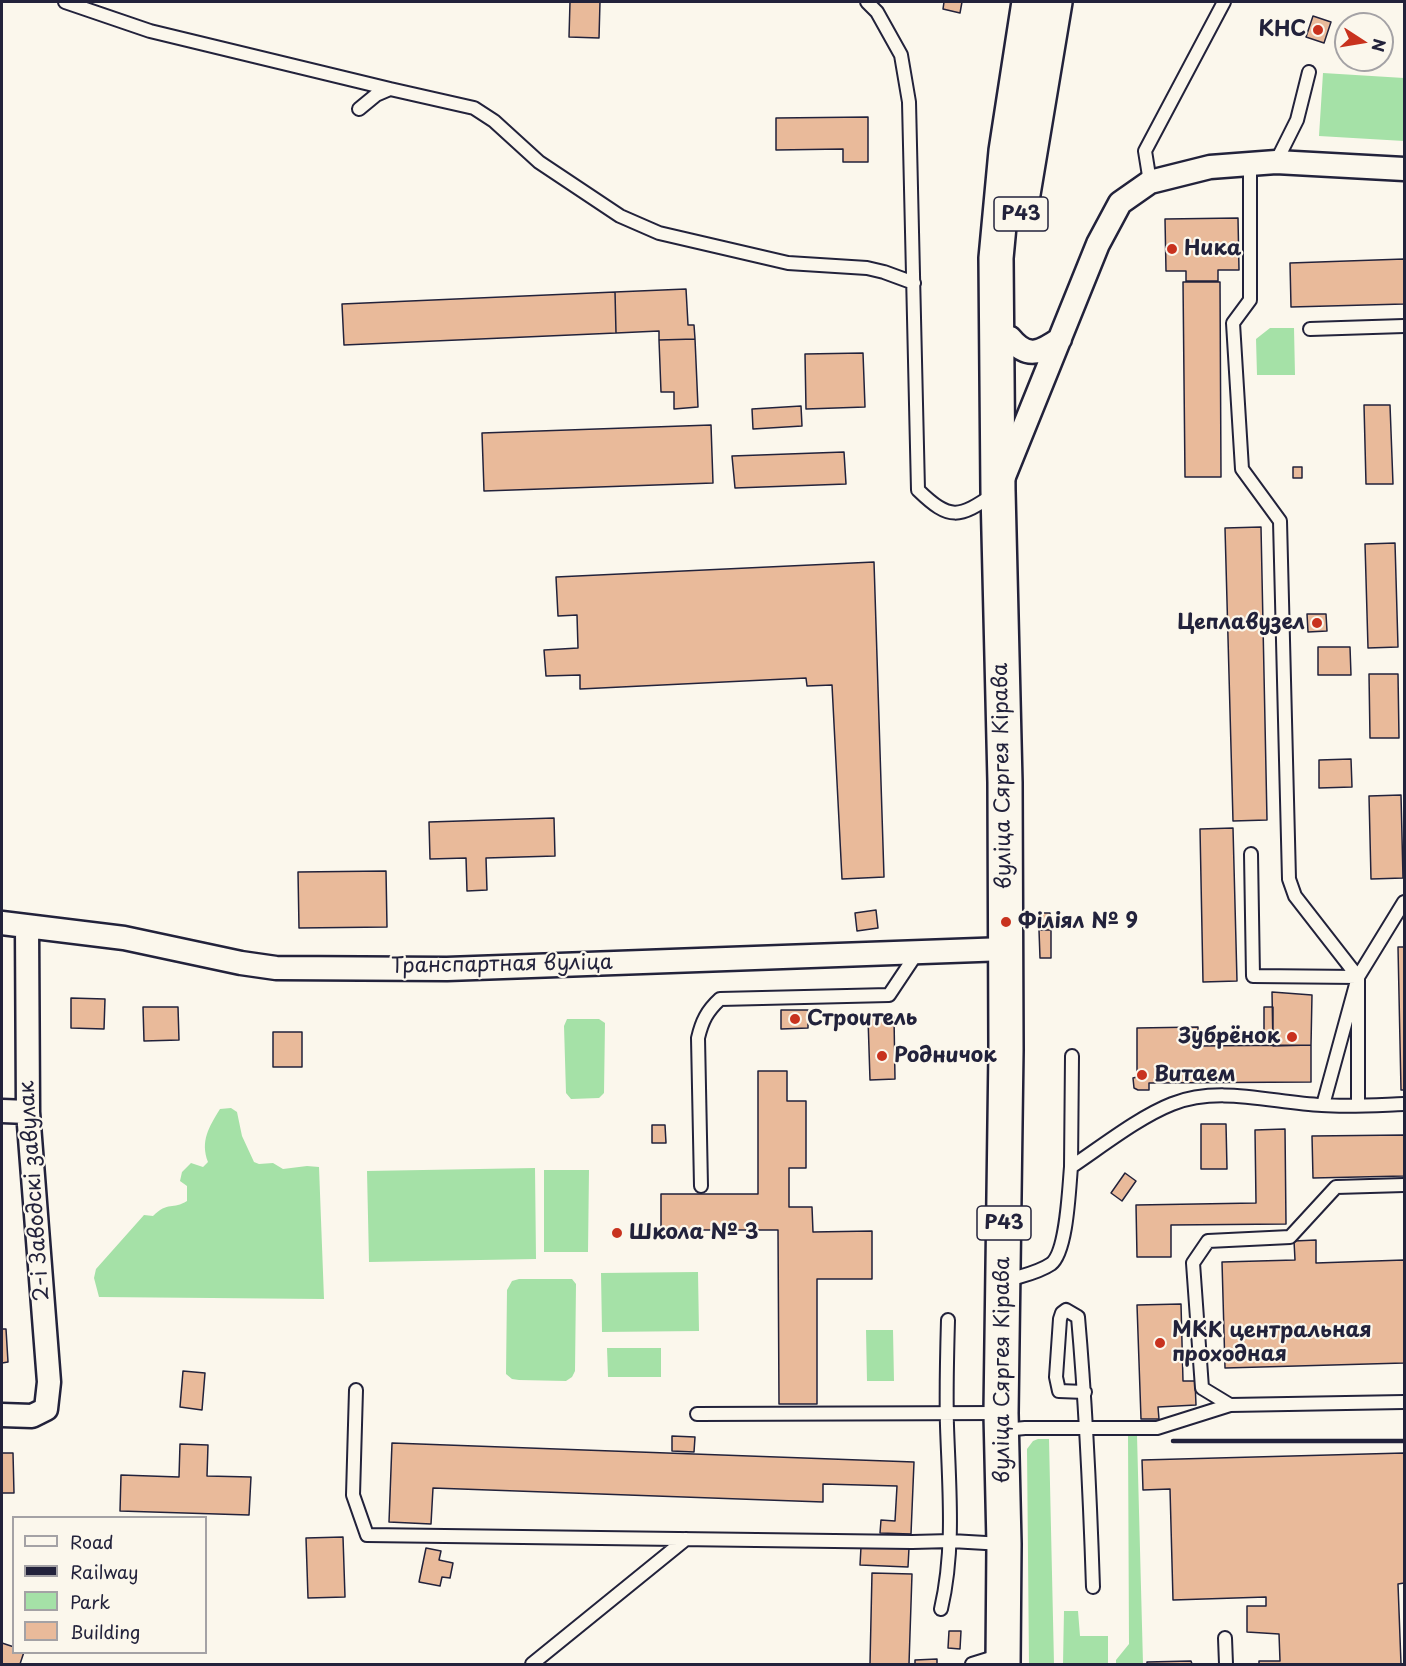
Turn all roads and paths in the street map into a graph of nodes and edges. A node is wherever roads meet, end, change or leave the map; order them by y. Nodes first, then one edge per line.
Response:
1 (65, 2) edge
2 (867, 2) edge
3 (1029, 2) edge
4 (1055, 2) edge
5 (1224, 2) edge
6 (1310, 72) dead end
7 (390, 90) junction
8 (359, 109) dead end
9 (1276, 162) junction
10 (1250, 165) junction
11 (1404, 169) edge
12 (1150, 182) junction
13 (914, 283) junction
14 (1404, 326) edge
15 (1310, 329) dead end
16 (1010, 338) junction
17 (1060, 339) junction
18 (1011, 426) junction
19 (998, 491) junction
20 (1251, 854) dead end
21 (1404, 902) edge
22 (2, 923) edge
23 (27, 926) junction
24 (1006, 949) junction
25 (917, 953) junction
26 (1358, 977) junction
27 (1072, 1056) dead end
28 (1404, 1104) edge
29 (1323, 1105) junction
30 (1358, 1105) junction
31 (2, 1111) edge
32 (28, 1112) junction
33 (1071, 1167) junction
34 (1404, 1185) edge
35 (701, 1186) dead end
36 (1002, 1283) junction
37 (948, 1320) dead end
38 (356, 1390) dead end
39 (1085, 1392) junction
40 (1404, 1402) edge
41 (1230, 1405) junction
42 (2, 1414) edge
43 (697, 1414) dead end
44 (946, 1414) junction
45 (1002, 1422) junction
46 (1088, 1429) junction
47 (686, 1539) junction
48 (951, 1541) junction
49 (1004, 1544) junction
50 (1093, 1587) dead end
51 (941, 1609) dead end
52 (1225, 1638) dead end
53 (992, 1661) edge
54 (532, 1665) edge
55 (1226, 1665) edge

1 - 7 lane
2 - 13 lane
3 - 18 main road, вуліца Сяргея Кірава / Р43
4 - 16 main road, вуліца Сяргея Кірава / Р43
5 - 12 lane
6 - 9 lane
7 - 8 lane
7 - 13 lane
9 - 10 street
9 - 11 street
10 - 12 street
10 - 26 lane
12 - 17 street
13 - 19 lane
14 - 15 lane
16 - 17 street
16 - 18 main road, вуліца Сяргея Кірава / Р43
17 - 18 street
18 - 19 main road, вуліца Сяргея Кірава / Р43
19 - 24 main road, вуліца Сяргея Кірава / Р43
20 - 26 lane
21 - 26 lane
22 - 23 street, Транспартная вуліца
23 - 25 street, Транспартная вуліца
23 - 32 street, 2-і Заводскі завулак
24 - 25 street, Транспартная вуліца
24 - 36 main road, вуліца Сяргея Кірава / Р43
25 - 35 lane
26 - 29 lane
26 - 30 lane
27 - 33 lane
28 - 30 lane
29 - 30 lane
29 - 33 lane
31 - 32 street
32 - 42 street, 2-і Заводскі завулак
33 - 36 lane
34 - 41 lane
36 - 45 main road, вуліца Сяргея Кірава / Р43
37 - 44 lane
38 - 47 lane
39 - 39 lane
39 - 46 lane
40 - 41 lane
41 - 46 lane
43 - 44 lane
44 - 45 lane
44 - 48 lane
45 - 46 lane
45 - 49 main road, вуліца Сяргея Кірава / Р43
46 - 50 lane
47 - 48 lane
47 - 54 lane
48 - 49 lane
48 - 51 lane
49 - 53 main road, вуліца Сяргея Кірава / Р43
52 - 55 lane

